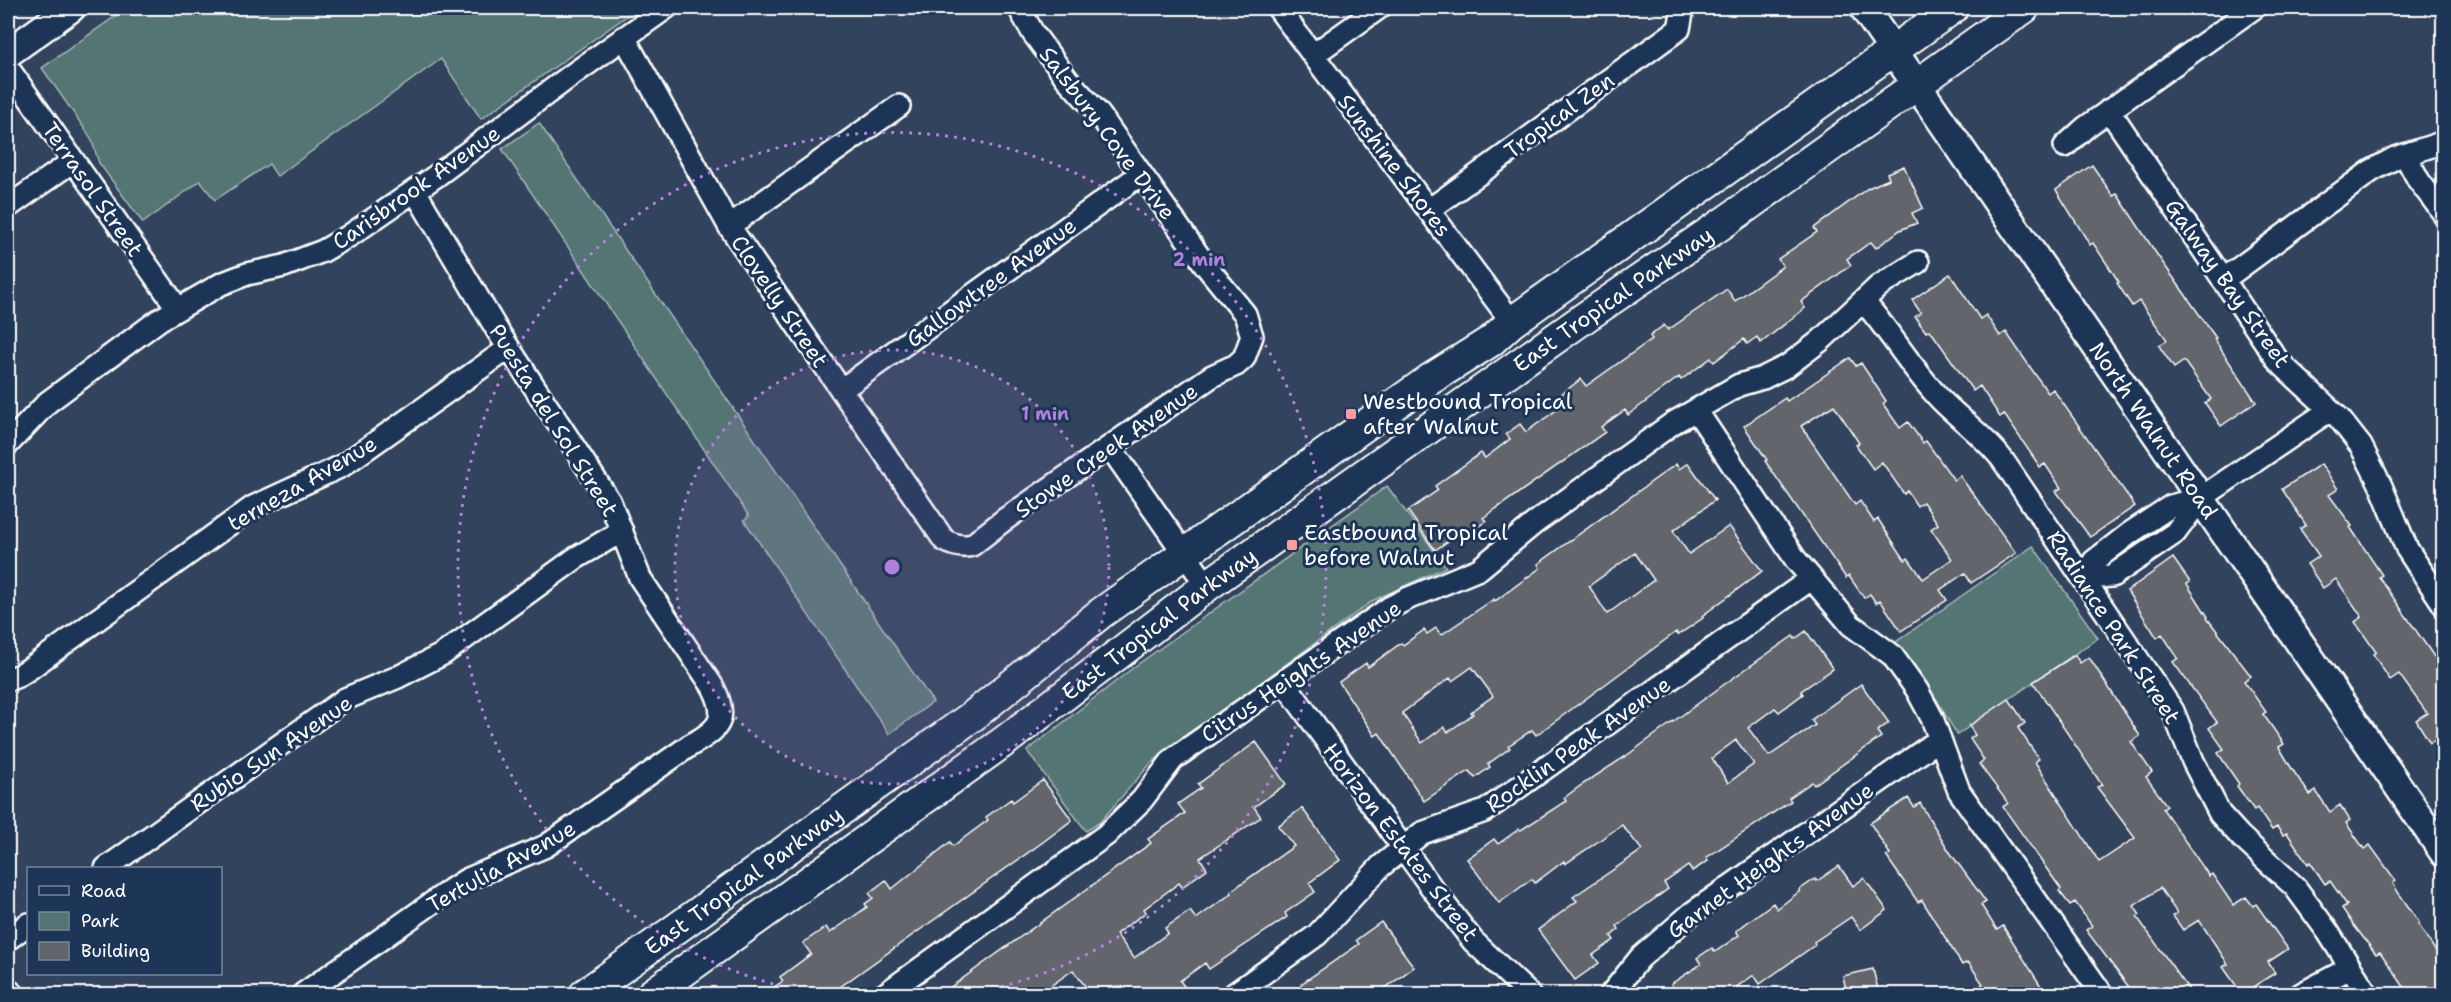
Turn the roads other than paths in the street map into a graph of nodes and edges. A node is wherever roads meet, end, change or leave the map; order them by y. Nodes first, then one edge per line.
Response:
1 (71, 8) edge
2 (666, 8) edge
3 (1019, 8) edge
4 (1278, 8) edge
5 (1379, 8) edge
6 (1864, 8) edge
7 (1953, 8) edge
8 (2024, 8) edge
9 (2254, 8) edge
10 (1683, 11) edge
11 (624, 37) junction
12 (1894, 50) junction
13 (8, 53) edge
14 (1312, 55) junction
15 (8, 68) edge
16 (1917, 85) junction
17 (899, 106) dead end
18 (2109, 110) junction
19 (2444, 142) edge
20 (2065, 146) dead end
21 (2405, 154) junction
22 (73, 161) junction
23 (1141, 174) junction
24 (415, 192) junction
25 (8, 207) edge
26 (1429, 210) junction
27 (2444, 214) edge
28 (729, 226) junction
29 (1918, 262) dead end
30 (2223, 280) junction
31 (1863, 301) junction
32 (178, 309) junction
33 (1512, 322) junction
34 (509, 348) junction
35 (1249, 348) joint
36 (841, 390) junction
37 (1696, 410) junction
38 (2330, 410) junction
39 (8, 444) edge
40 (1110, 447) junction
41 (2201, 498) junction
42 (622, 531) junction
43 (959, 546) joint
44 (1185, 554) junction
45 (2084, 578) junction
46 (1811, 579) junction
47 (1207, 586) junction
48 (2444, 604) edge
49 (8, 680) edge
50 (1284, 682) junction
51 (721, 713) joint
52 (1940, 739) junction
53 (1402, 849) junction
54 (2444, 853) edge
55 (107, 867) edge
56 (27, 925) edge
57 (8, 939) edge
58 (2350, 968) junction
59 (8, 990) edge
60 (13, 994) edge
61 (303, 994) edge
62 (585, 994) edge
63 (652, 994) edge
64 (885, 994) edge
65 (1234, 994) edge
66 (1529, 994) edge
67 (1611, 994) edge
68 (2102, 994) edge
69 (2301, 994) edge
70 (2367, 994) edge

1 - 13 street
2 - 11 street, Carisbrook Avenue
3 - 23 street, Salsbury Cove Drive
4 - 14 street, Sunshine Shores
5 - 14 street
6 - 12 street, North Walnut Road
7 - 12 main road, East Tropical Parkway
8 - 16 main road, East Tropical Parkway
9 - 18 street
10 - 26 street, Tropical Zen
11 - 24 street, Carisbrook Avenue
11 - 28 street, Clovelly Street
12 - 16 street, North Walnut Road
12 - 33 main road, East Tropical Parkway
14 - 26 street, Sunshine Shores
15 - 22 street, Terrasol Street
16 - 41 street, North Walnut Road
16 - 47 main road, East Tropical Parkway
17 - 28 street
18 - 20 street
18 - 30 street, Galway Bay Street
19 - 21 street
21 - 27 street
21 - 30 street
22 - 25 street
22 - 32 street, Terrasol Street
23 - 35 street, Salsbury Cove Drive
23 - 36 street, Gallowtree Avenue
24 - 32 street, Carisbrook Avenue
24 - 34 street, Puesta del Sol Street
26 - 33 street, Sunshine Shores
28 - 36 street, Clovelly Street
29 - 31 street, Citrus Heights Avenue
30 - 38 street, Galway Bay Street
31 - 37 street, Citrus Heights Avenue
31 - 45 street, Radiance Park Street
32 - 39 street, Carisbrook Avenue
33 - 44 main road, East Tropical Parkway
34 - 42 street, Puesta del Sol Street
34 - 49 street, terneza Avenue
35 - 40 street, Stowe Creek Avenue
36 - 43 street, Clovelly Street
37 - 46 street
37 - 50 street, Citrus Heights Avenue
38 - 41 street
38 - 48 street, Galway Bay Street
40 - 43 street, Stowe Creek Avenue
40 - 44 street
41 - 45 street
41 - 54 street, North Walnut Road
42 - 51 street, Puesta del Sol Street
42 - 55 street, Rubio Sun Avenue
44 - 47 street
44 - 62 main road, East Tropical Parkway
45 - 58 street, Radiance Park Street
46 - 52 street
46 - 53 street, Rocklin Peak Avenue
47 - 63 main road, East Tropical Parkway
50 - 53 street, Horizon Estates Street
50 - 64 street, Citrus Heights Avenue
51 - 61 street, Tertulia Avenue
52 - 67 street, Garnet Heights Avenue
52 - 68 street
53 - 65 street, Rocklin Peak Avenue
53 - 66 street, Horizon Estates Street
56 - 57 street
58 - 69 street
58 - 70 street, Radiance Park Street
59 - 60 street

